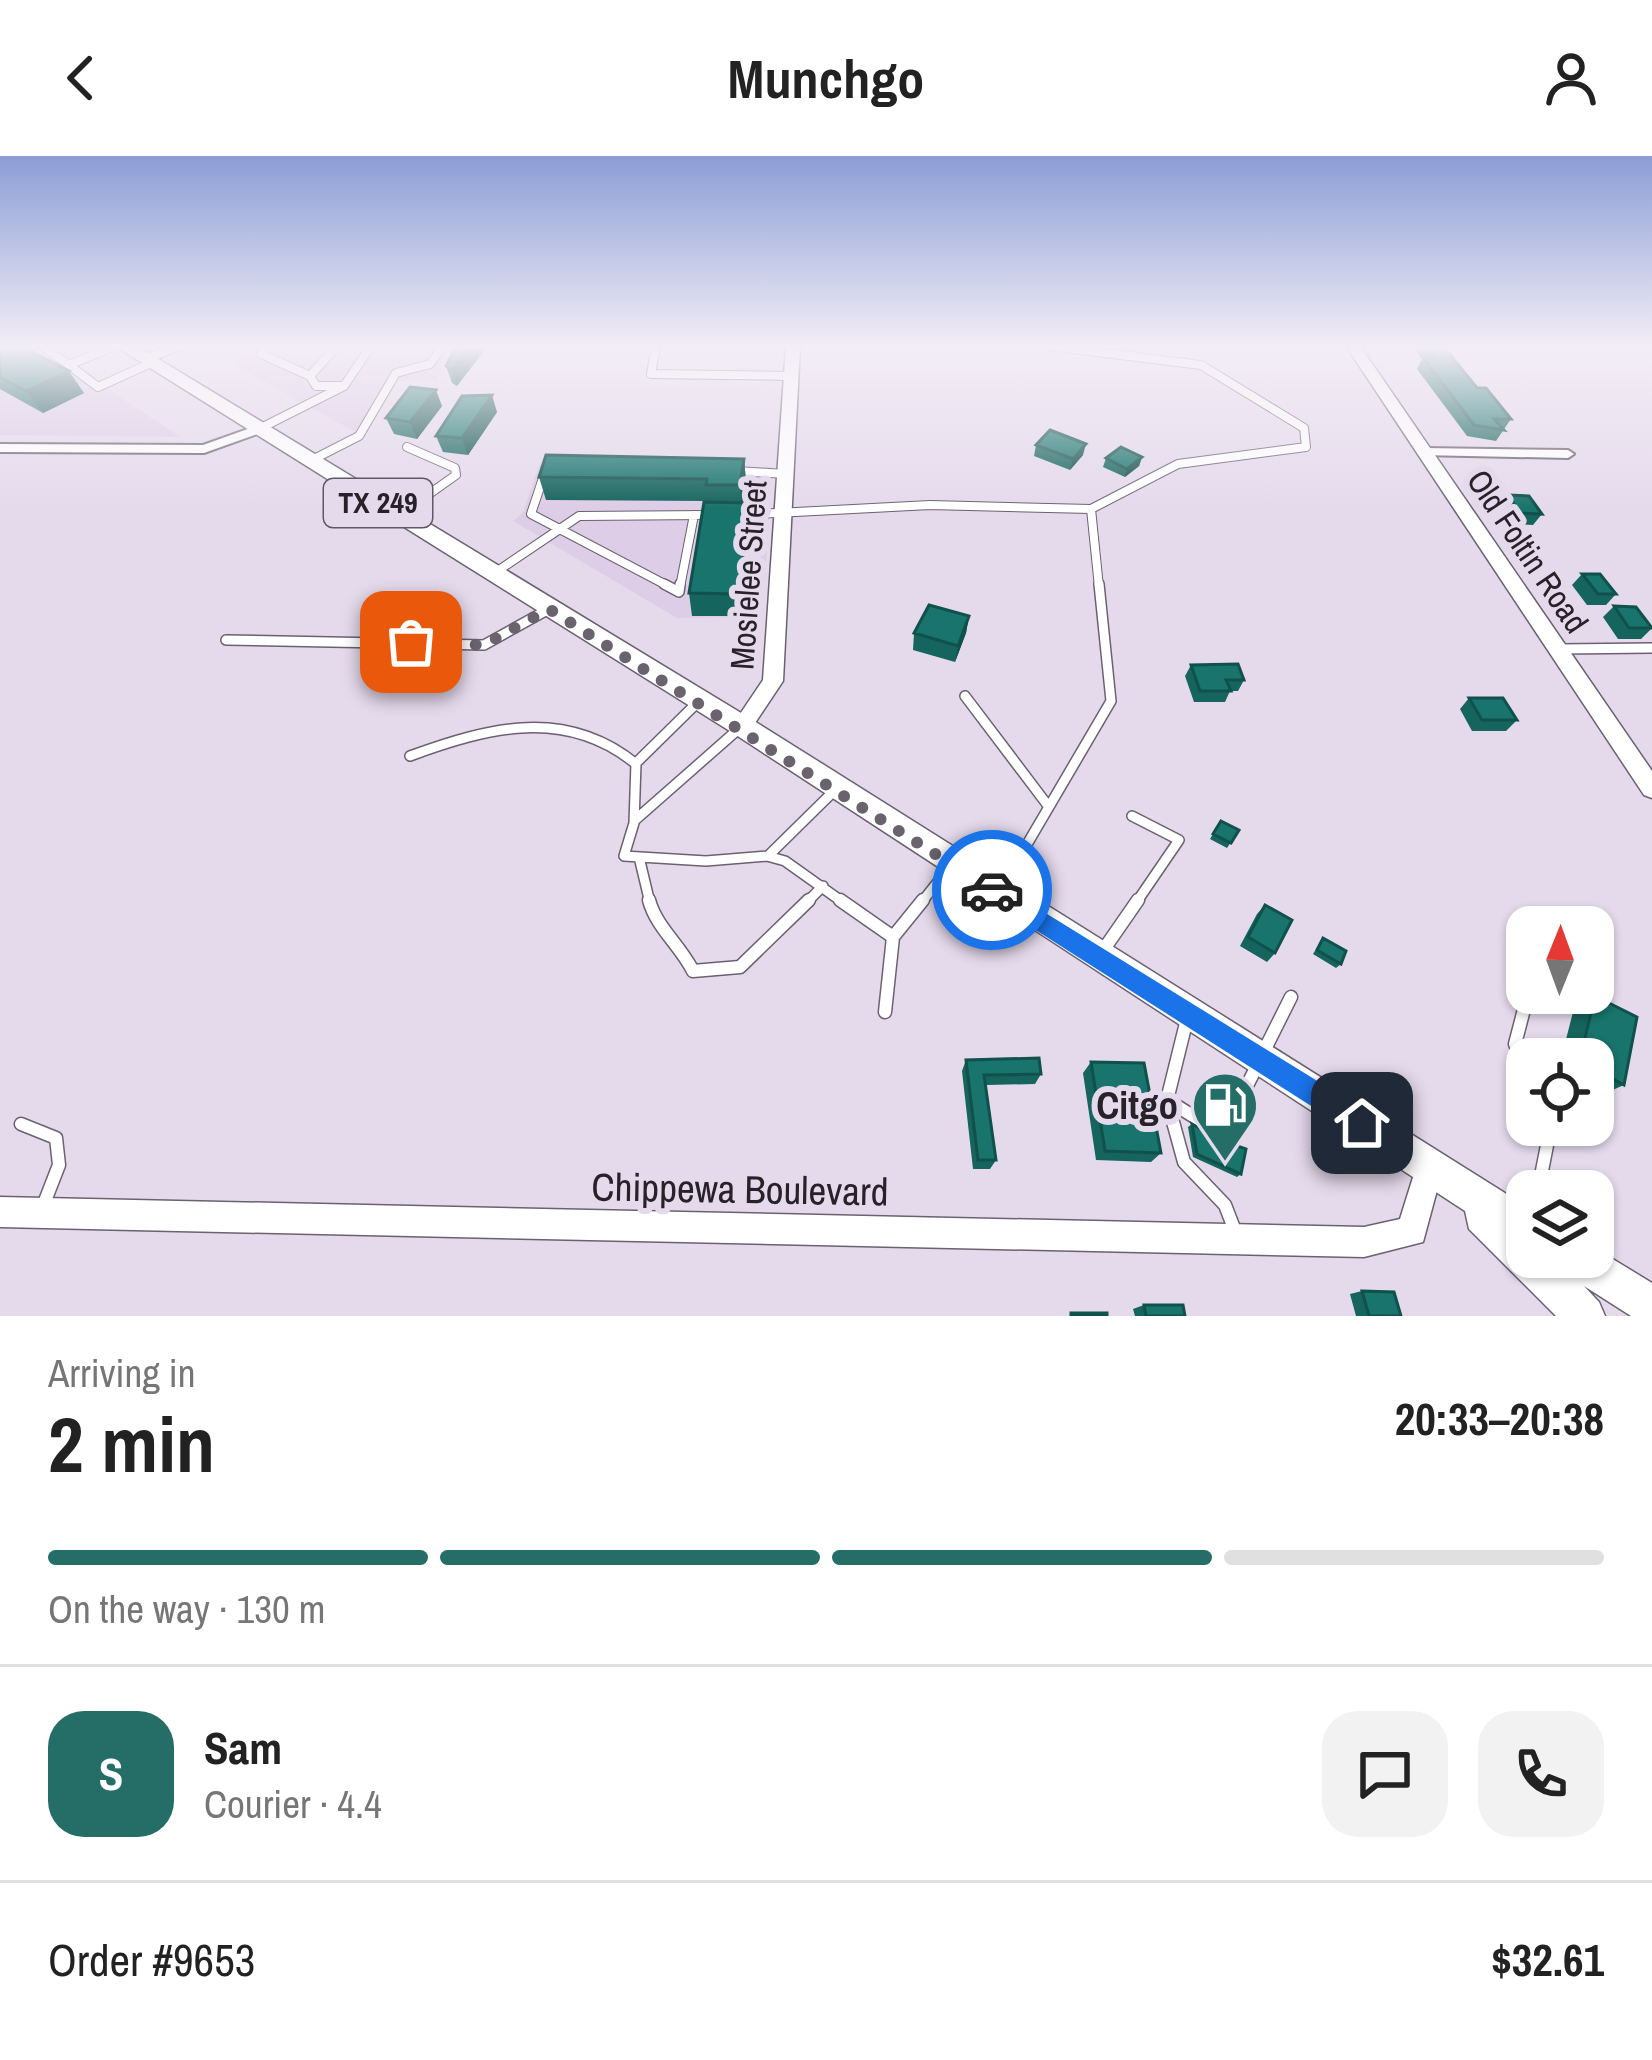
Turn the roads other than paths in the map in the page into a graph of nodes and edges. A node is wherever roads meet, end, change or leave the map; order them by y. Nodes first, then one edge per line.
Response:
1 (212, 400) edge
2 (316, 400) edge
3 (380, 400) edge
4 (790, 400) edge
5 (1258, 400) edge
6 (1389, 400) edge
7 (259, 429) junction
8 (406, 447) dead end
9 (0, 448) edge
10 (1424, 452) junction
11 (1568, 454) dead end
12 (310, 461) junction
13 (546, 469) edge
14 (725, 471) edge
15 (785, 474) junction
16 (1091, 509) junction
17 (694, 515) junction
18 (783, 515) junction
19 (398, 516) junction
20 (556, 530) junction
21 (493, 574) junction
22 (549, 609) junction
23 (226, 640) dead end
24 (1652, 648) edge
25 (1557, 649) junction
26 (965, 696) dead end
27 (700, 700) junction
28 (742, 726) junction
29 (410, 756) dead end
30 (636, 764) junction
31 (837, 788) junction
32 (1652, 789) edge
33 (1049, 807) junction
34 (1132, 816) dead end
35 (634, 821) junction
36 (767, 856) junction
37 (639, 857) junction
38 (952, 864) junction
39 (824, 886) junction
40 (998, 894) junction
41 (893, 937) junction
42 (1099, 956) junction
43 (1291, 997) dead end
44 (885, 1012) dead end
45 (1189, 1012) junction
46 (1262, 1057) junction
47 (1167, 1100) junction
48 (22, 1124) dead end
49 (1437, 1173) junction
50 (0, 1213) edge
51 (40, 1213) junction
52 (1506, 1216) edge
53 (1238, 1239) junction
54 (1607, 1278) edge
55 (1652, 1306) edge
56 (1585, 1316) edge

1 - 7 main road, TX 249
2 - 7 lane
3 - 12 lane
4 - 15 street, Mosielee Street
5 - 16 lane
6 - 10 street, Old Foltin Road
7 - 9 street
7 - 12 main road, TX 249
8 - 19 lane
10 - 11 street
10 - 25 street, Old Foltin Road
12 - 19 main road, TX 249
13 - 20 lane
14 - 15 lane
15 - 18 street, Mosielee Street
16 - 18 lane
16 - 33 lane
17 - 18 lane
17 - 20 lane
17 - 20 lane
18 - 28 street, Mosielee Street
19 - 21 main road, TX 249
20 - 21 lane
21 - 22 main road, TX 249
22 - 23 lane
22 - 27 main road, TX 249
24 - 25 lane
25 - 32 street, Old Foltin Road
26 - 33 lane
27 - 28 main road, TX 249
27 - 30 lane
28 - 31 main road, TX 249
28 - 35 lane
29 - 30 lane
30 - 35 lane
31 - 36 lane
31 - 38 main road, TX 249
33 - 40 lane
34 - 42 lane
35 - 37 lane
36 - 37 lane
36 - 39 lane
37 - 39 lane
38 - 40 main road, TX 249
38 - 41 lane
39 - 41 lane
40 - 42 main road, TX 249
41 - 44 lane
42 - 45 main road, TX 249
43 - 46 lane
45 - 46 main road, TX 249
45 - 47 lane
46 - 47 lane
46 - 49 main road, TX 249
47 - 53 lane
48 - 51 lane
49 - 52 main road, TX 249
49 - 53 street, Chippewa Boulevard
49 - 56 main road
50 - 51 street, Chippewa Boulevard
51 - 53 street, Chippewa Boulevard
54 - 55 main road

